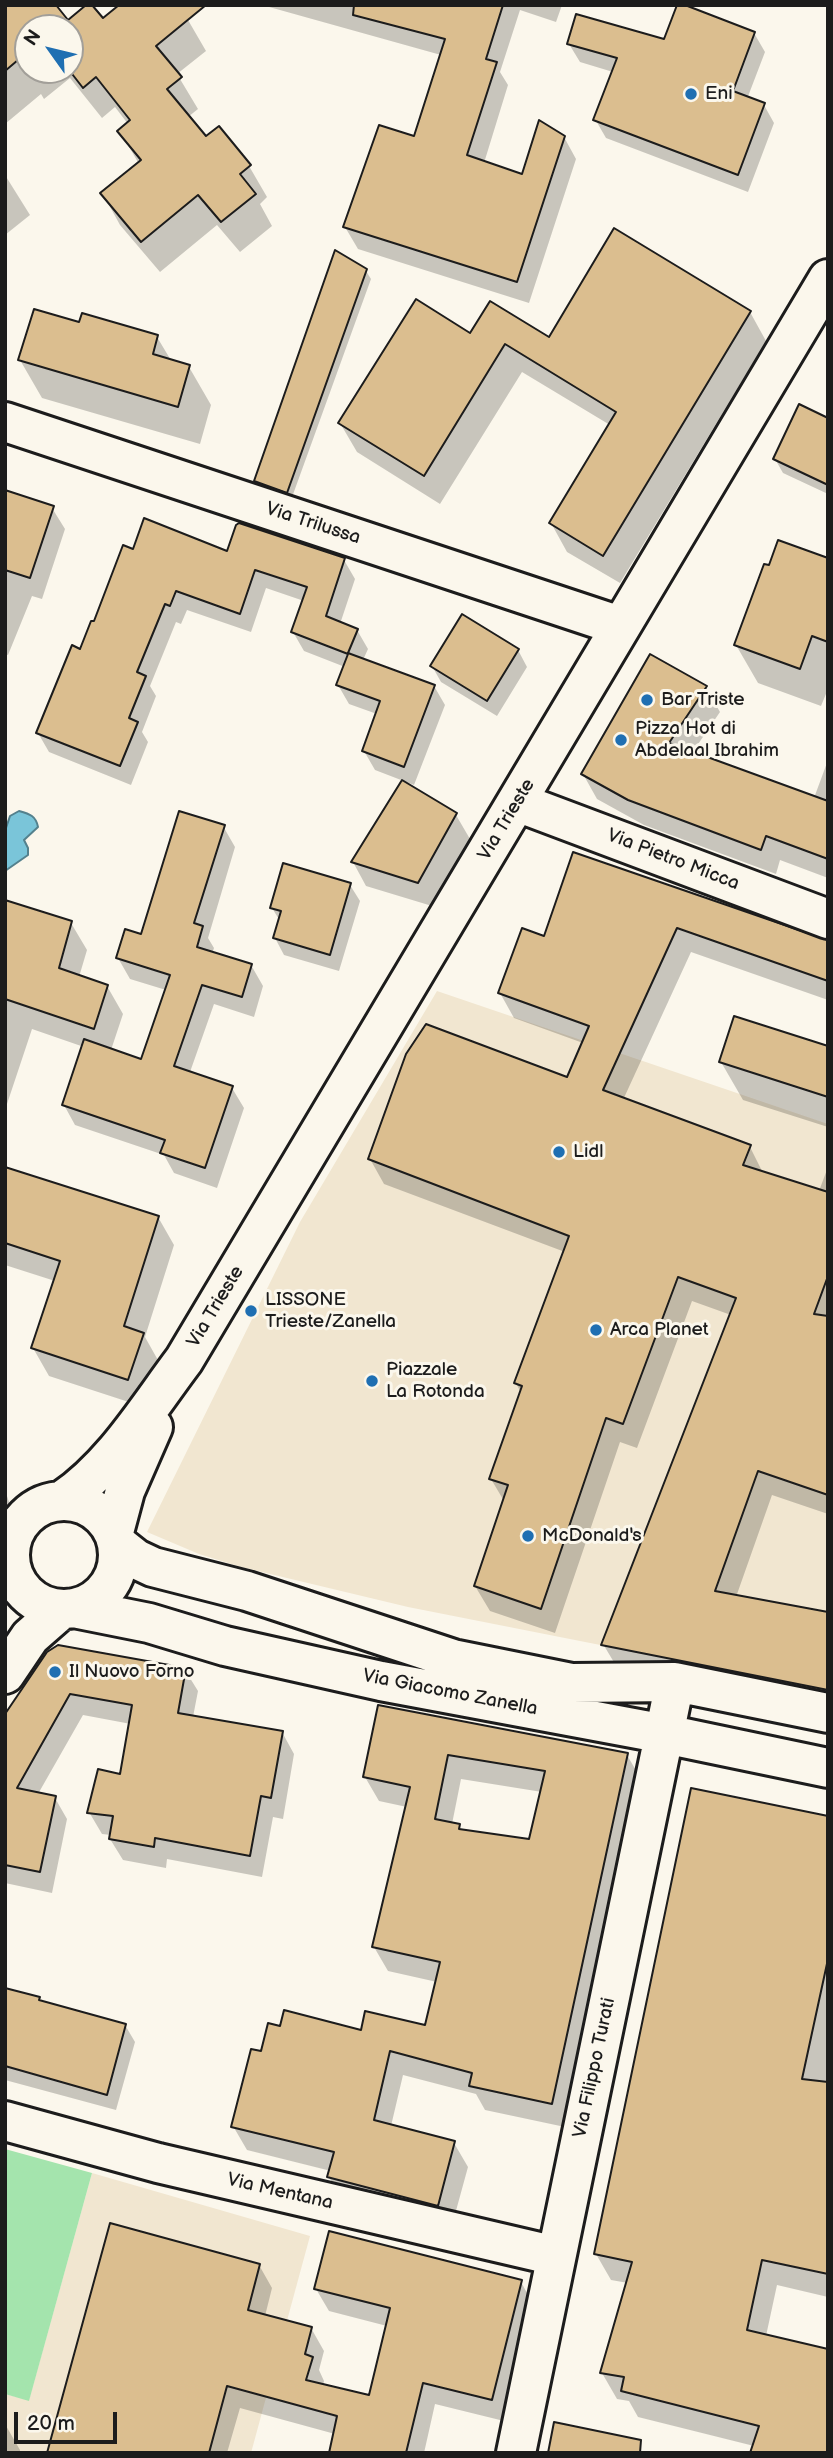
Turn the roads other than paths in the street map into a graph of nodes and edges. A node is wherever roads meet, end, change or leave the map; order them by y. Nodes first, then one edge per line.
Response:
1 (828, 279) edge
2 (5, 422) edge
3 (620, 626) junction
4 (517, 802) junction
5 (828, 919) edge
6 (184, 1360) junction
7 (33, 1508) edge
8 (116, 1538) junction
9 (10, 1574) edge
10 (68, 1609) junction
11 (5, 1617) edge
12 (5, 1674) edge
13 (675, 1682) junction
14 (828, 1713) edge
15 (665, 1734) junction
16 (828, 1768) edge
17 (5, 2121) edge
18 (556, 2256) junction
19 (516, 2453) edge

1 - 3 street, Via Trieste
2 - 3 street, Via Trilussa
3 - 4 street, Via Trieste
4 - 5 street, Via Pietro Micca
4 - 6 street, Via Trieste
6 - 7 street, Via Trieste
6 - 8 street, Via Trieste
7 - 8 street
7 - 9 street
8 - 10 street
8 - 13 street, Via Giacomo Zanella
9 - 10 street
9 - 11 street
10 - 12 street
10 - 15 street, Via Giacomo Zanella
13 - 14 street, Via Giacomo Zanella
13 - 15 street, Via Filippo Turati
15 - 16 street, Via Giacomo Zanella
15 - 18 street, Via Filippo Turati
17 - 18 street, Via Mentana
18 - 19 street, Via Filippo Turati

